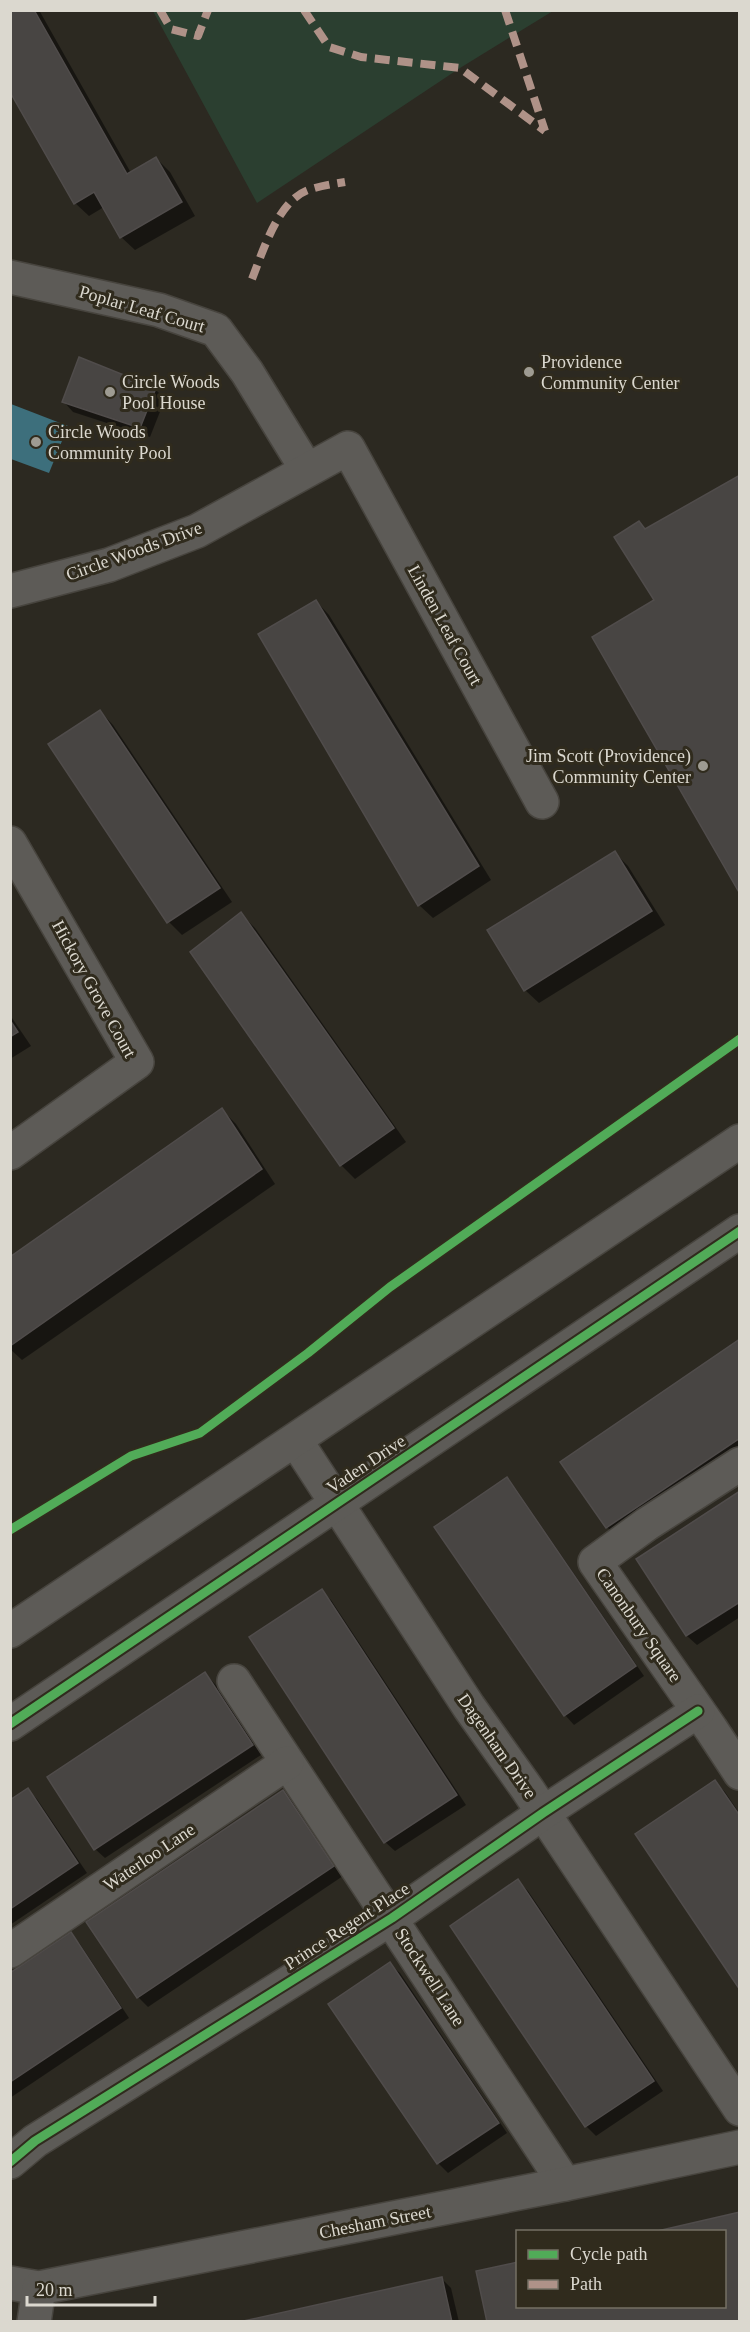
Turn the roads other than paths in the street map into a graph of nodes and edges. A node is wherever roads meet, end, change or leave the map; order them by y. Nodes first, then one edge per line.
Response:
1 (10, 277) edge
2 (348, 448) joint
3 (308, 470) junction
4 (10, 591) edge
5 (542, 802) dead end
6 (10, 843) edge
7 (740, 1141) edge
8 (10, 1153) edge
9 (740, 1231) edge
10 (296, 1441) junction
11 (740, 1464) edge
12 (336, 1504) junction
13 (10, 1631) edge
14 (234, 1681) dead end
15 (698, 1711) junction
16 (10, 1724) edge
17 (287, 1763) junction
18 (740, 1773) edge
19 (543, 1813) junction
20 (392, 1918) junction
21 (10, 1951) edge
22 (740, 2109) edge
23 (740, 2147) edge
24 (10, 2162) edge
25 (565, 2184) junction
26 (25, 2285) edge
27 (34, 2322) edge

1 - 3 street, Poplar Leaf Court
2 - 3 street, Circle Woods Drive
2 - 5 street, Linden Leaf Court
3 - 4 street, Circle Woods Drive
6 - 8 street, Hickory Grove Court
7 - 10 street
9 - 12 street, Vaden Drive
10 - 12 street, Dagenham Drive
10 - 13 street
11 - 15 street, Canonbury Square
12 - 16 street, Vaden Drive
12 - 19 street, Dagenham Drive
14 - 17 street, Stockwell Lane
15 - 18 street, Canonbury Square
15 - 19 street, Prince Regent Place
17 - 20 street, Stockwell Lane
17 - 21 street, Waterloo Lane
19 - 20 street, Prince Regent Place
19 - 22 street, Dagenham Drive
20 - 24 street, Prince Regent Place
20 - 25 street, Stockwell Lane
23 - 25 street, Chesham Street
25 - 26 street, Chesham Street
26 - 27 street

